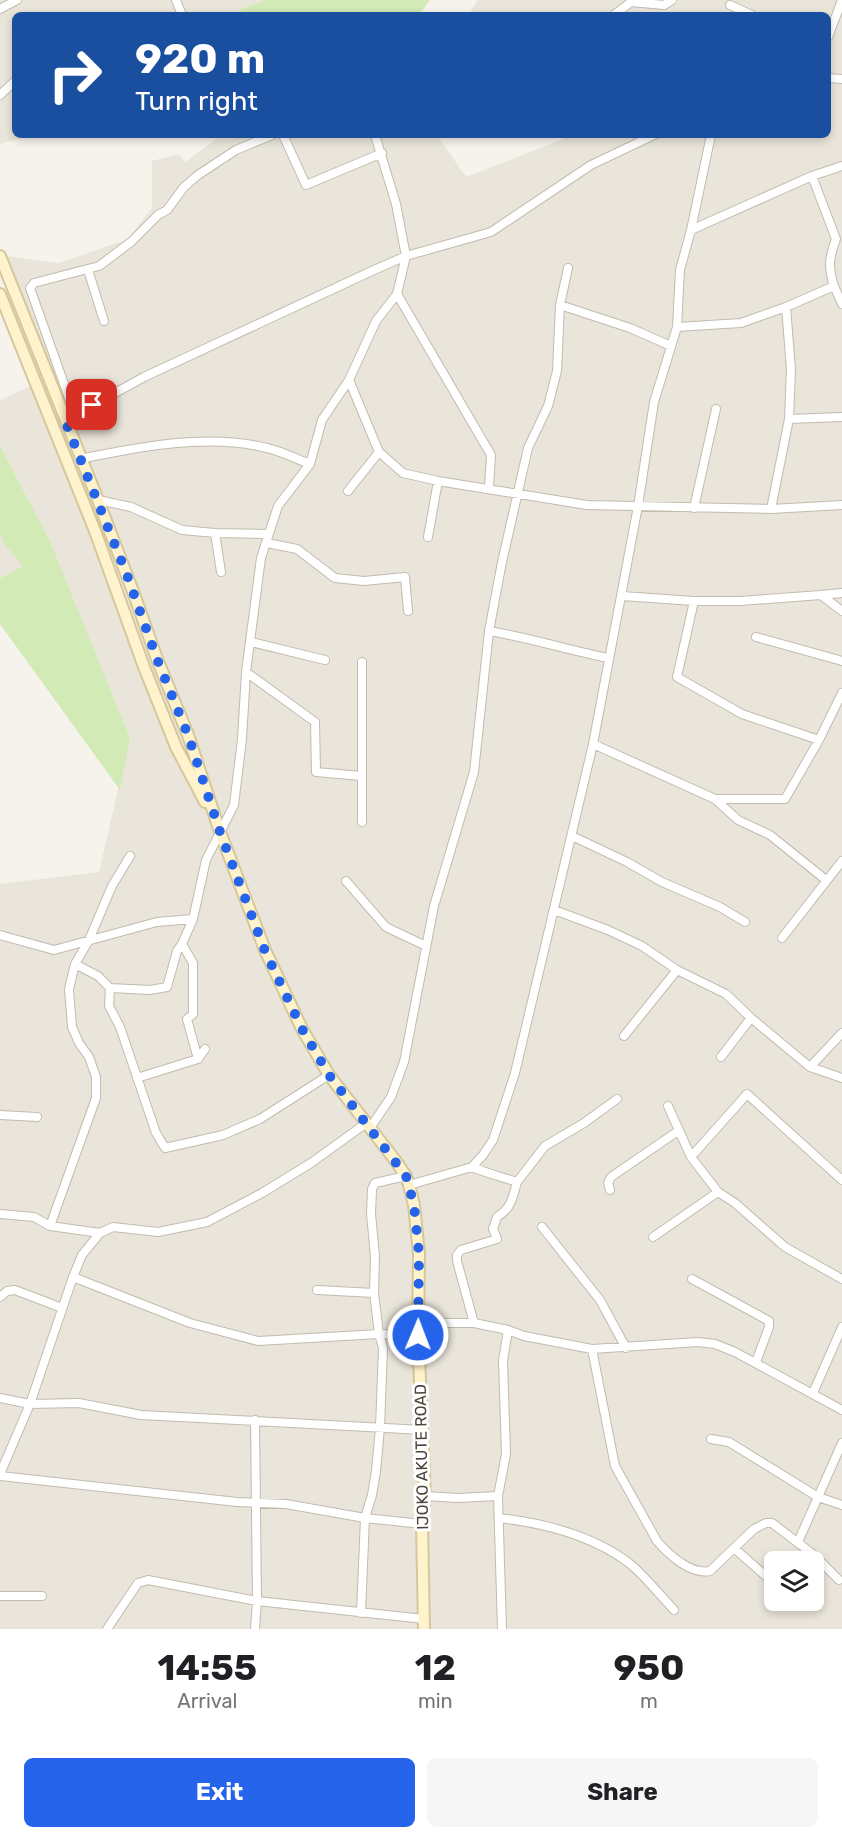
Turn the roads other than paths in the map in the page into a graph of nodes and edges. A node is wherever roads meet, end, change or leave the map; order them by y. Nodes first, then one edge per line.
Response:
1 (17, 0) edge
2 (672, 0) edge
3 (842, 0) edge
4 (630, 1) edge
5 (730, 3) edge
6 (0, 9) edge
7 (617, 12) edge
8 (746, 12) edge
9 (831, 29) edge
10 (12, 84) edge
11 (0, 95) edge
12 (265, 138) edge
13 (284, 138) edge
14 (376, 138) edge
15 (648, 138) edge
16 (710, 138) edge
17 (382, 153) junction
18 (842, 166) edge
19 (812, 176) junction
20 (691, 230) junction
21 (0, 256) edge
22 (406, 256) junction
23 (568, 268) dead end
24 (88, 270) junction
25 (834, 286) junction
26 (0, 294) edge
27 (397, 294) junction
28 (842, 304) edge
29 (560, 305) junction
30 (786, 307) junction
31 (104, 321) dead end
32 (677, 327) junction
33 (671, 346) junction
34 (349, 380) junction
35 (716, 409) dead end
36 (75, 415) junction
37 (842, 417) edge
38 (789, 418) junction
39 (66, 423) junction
40 (379, 452) junction
41 (80, 459) junction
42 (310, 464) junction
43 (438, 481) junction
44 (489, 488) junction
45 (348, 491) dead end
46 (518, 494) junction
47 (98, 500) junction
48 (842, 505) edge
49 (638, 506) junction
50 (694, 508) junction
51 (771, 509) junction
52 (215, 533) junction
53 (428, 537) dead end
54 (267, 539) junction
55 (221, 572) dead end
56 (842, 593) edge
57 (622, 596) junction
58 (821, 596) junction
59 (694, 601) junction
60 (408, 610) dead end
61 (842, 611) edge
62 (489, 631) junction
63 (756, 637) dead end
64 (251, 642) junction
65 (608, 658) junction
66 (325, 660) dead end
67 (842, 661) edge
68 (362, 662) dead end
69 (246, 672) junction
70 (842, 693) edge
71 (819, 740) junction
72 (593, 744) junction
73 (362, 776) junction
74 (715, 800) junction
75 (362, 822) dead end
76 (220, 832) junction
77 (572, 836) junction
78 (130, 856) dead end
79 (842, 861) edge
80 (826, 880) junction
81 (346, 881) dead end
82 (554, 910) junction
83 (193, 919) junction
84 (745, 922) dead end
85 (0, 935) edge
86 (782, 938) dead end
87 (89, 940) junction
88 (182, 944) junction
89 (426, 946) junction
90 (75, 964) junction
91 (677, 970) junction
92 (110, 988) junction
93 (751, 1018) junction
94 (842, 1033) edge
95 (624, 1036) dead end
96 (205, 1048) dead end
97 (721, 1057) dead end
98 (198, 1059) junction
99 (810, 1067) junction
100 (329, 1075) junction
101 (137, 1078) junction
102 (842, 1078) edge
103 (617, 1099) dead end
104 (668, 1106) dead end
105 (0, 1116) edge
106 (37, 1117) dead end
107 (367, 1126) junction
108 (678, 1131) junction
109 (691, 1157) junction
110 (472, 1167) junction
111 (408, 1180) junction
112 (842, 1180) edge
113 (517, 1182) junction
114 (610, 1190) dead end
115 (718, 1192) junction
116 (0, 1214) edge
117 (50, 1226) junction
118 (542, 1227) dead end
119 (100, 1233) junction
120 (653, 1237) dead end
121 (73, 1277) junction
122 (692, 1279) dead end
123 (842, 1279) edge
124 (317, 1290) dead end
125 (374, 1293) junction
126 (0, 1297) edge
127 (62, 1308) junction
128 (474, 1323) junction
129 (842, 1327) edge
130 (418, 1329) junction
131 (508, 1330) junction
132 (379, 1335) junction
133 (626, 1348) junction
134 (592, 1349) junction
135 (756, 1362) junction
136 (813, 1393) junction
137 (0, 1398) edge
138 (30, 1404) junction
139 (842, 1410) edge
140 (255, 1420) junction
141 (380, 1428) junction
142 (423, 1430) junction
143 (711, 1439) dead end
144 (842, 1443) edge
145 (0, 1475) edge
146 (425, 1496) junction
147 (498, 1496) junction
148 (818, 1497) junction
149 (256, 1502) junction
150 (842, 1505) edge
151 (365, 1518) junction
152 (498, 1518) junction
153 (422, 1524) junction
154 (798, 1542) junction
155 (735, 1549) junction
156 (764, 1574) edge
157 (839, 1580) dead end
158 (0, 1596) edge
159 (42, 1596) dead end
160 (257, 1601) junction
161 (674, 1610) dead end
162 (361, 1613) junction
163 (424, 1624) edge
164 (107, 1629) edge
165 (255, 1629) edge
166 (502, 1629) edge

1 - 6 street
2 - 4 street
3 - 9 street
4 - 7 street
5 - 8 street
10 - 11 street
12 - 24 street
13 - 17 street
14 - 17 street
15 - 22 street
16 - 20 street
17 - 22 street
18 - 19 street
19 - 20 street
19 - 25 street
20 - 32 street
21 - 39 main road, IJOKO AKUTE ROAD
22 - 27 street
22 - 36 street
23 - 29 street
24 - 31 street
24 - 36 street
25 - 28 street
25 - 30 street
26 - 76 main road, IJOKO AKUTE ROAD
27 - 34 street
27 - 44 street
29 - 33 street
29 - 46 street
30 - 32 street
30 - 38 street
32 - 33 street
33 - 49 street
34 - 40 street
34 - 42 street
35 - 50 street
36 - 39 street
37 - 38 street
38 - 51 street
39 - 41 main road, IJOKO AKUTE ROAD
40 - 43 street
40 - 45 street
41 - 42 street
41 - 47 main road, IJOKO AKUTE ROAD
42 - 54 street
43 - 44 street
43 - 53 street
44 - 46 street
46 - 49 street
46 - 62 street
47 - 52 street
47 - 76 main road, IJOKO AKUTE ROAD
48 - 51 street
49 - 50 street
49 - 57 street
50 - 51 street
52 - 54 street
52 - 55 street
54 - 60 street
54 - 64 street
56 - 58 street
57 - 59 street
57 - 65 street
58 - 59 street
58 - 61 street
59 - 71 street
62 - 65 street
62 - 89 street
63 - 67 street
64 - 66 street
64 - 69 street
65 - 72 street
68 - 73 street
69 - 73 street
69 - 76 street
70 - 71 street
71 - 74 street
72 - 74 street
72 - 77 street
73 - 75 street
74 - 80 street
76 - 83 street
76 - 100 main road, IJOKO AKUTE ROAD
77 - 82 street
77 - 84 street
78 - 87 street
79 - 80 street
80 - 86 street
81 - 89 street
82 - 91 street
82 - 110 street
83 - 87 street
83 - 88 street
85 - 87 street
87 - 90 street
88 - 92 street
88 - 98 street
89 - 107 street
90 - 92 street
90 - 117 street
91 - 93 street
91 - 95 street
92 - 101 street
93 - 97 street
93 - 99 street
94 - 99 street
96 - 98 street
98 - 101 street
99 - 102 street
100 - 101 street
100 - 107 main road, IJOKO AKUTE ROAD
103 - 113 street
104 - 108 street
105 - 106 street
107 - 111 main road, IJOKO AKUTE ROAD
107 - 119 street
108 - 109 street
108 - 114 street
109 - 112 street
109 - 115 street
110 - 111 street
110 - 113 street
111 - 125 street
111 - 130 main road, IJOKO AKUTE ROAD
113 - 128 street
115 - 120 street
115 - 123 street
116 - 117 street
117 - 119 street
118 - 133 street
119 - 121 street
121 - 127 street
121 - 132 street
122 - 135 street
124 - 125 street
125 - 132 street
126 - 127 street
127 - 138 street
128 - 130 street
128 - 131 street
129 - 136 street
130 - 132 street
130 - 142 main road, IJOKO AKUTE ROAD
131 - 134 street
131 - 147 street
132 - 141 street
133 - 134 street
133 - 135 street
134 - 155 street
135 - 136 street
136 - 139 street
137 - 138 street
138 - 140 street
138 - 145 street
140 - 141 street
140 - 149 street
141 - 142 street
141 - 151 street
142 - 146 main road, IJOKO AKUTE ROAD
143 - 148 street
144 - 148 street
145 - 149 street
146 - 147 street
146 - 153 main road, IJOKO AKUTE ROAD
147 - 152 street
148 - 150 street
148 - 154 street
149 - 151 street
149 - 160 street
151 - 153 street
151 - 162 street
152 - 161 street
152 - 166 street
153 - 163 main road, IJOKO AKUTE ROAD
154 - 155 street
154 - 157 street
155 - 156 street
158 - 159 street
160 - 162 street
160 - 164 street
160 - 165 street
162 - 163 street

